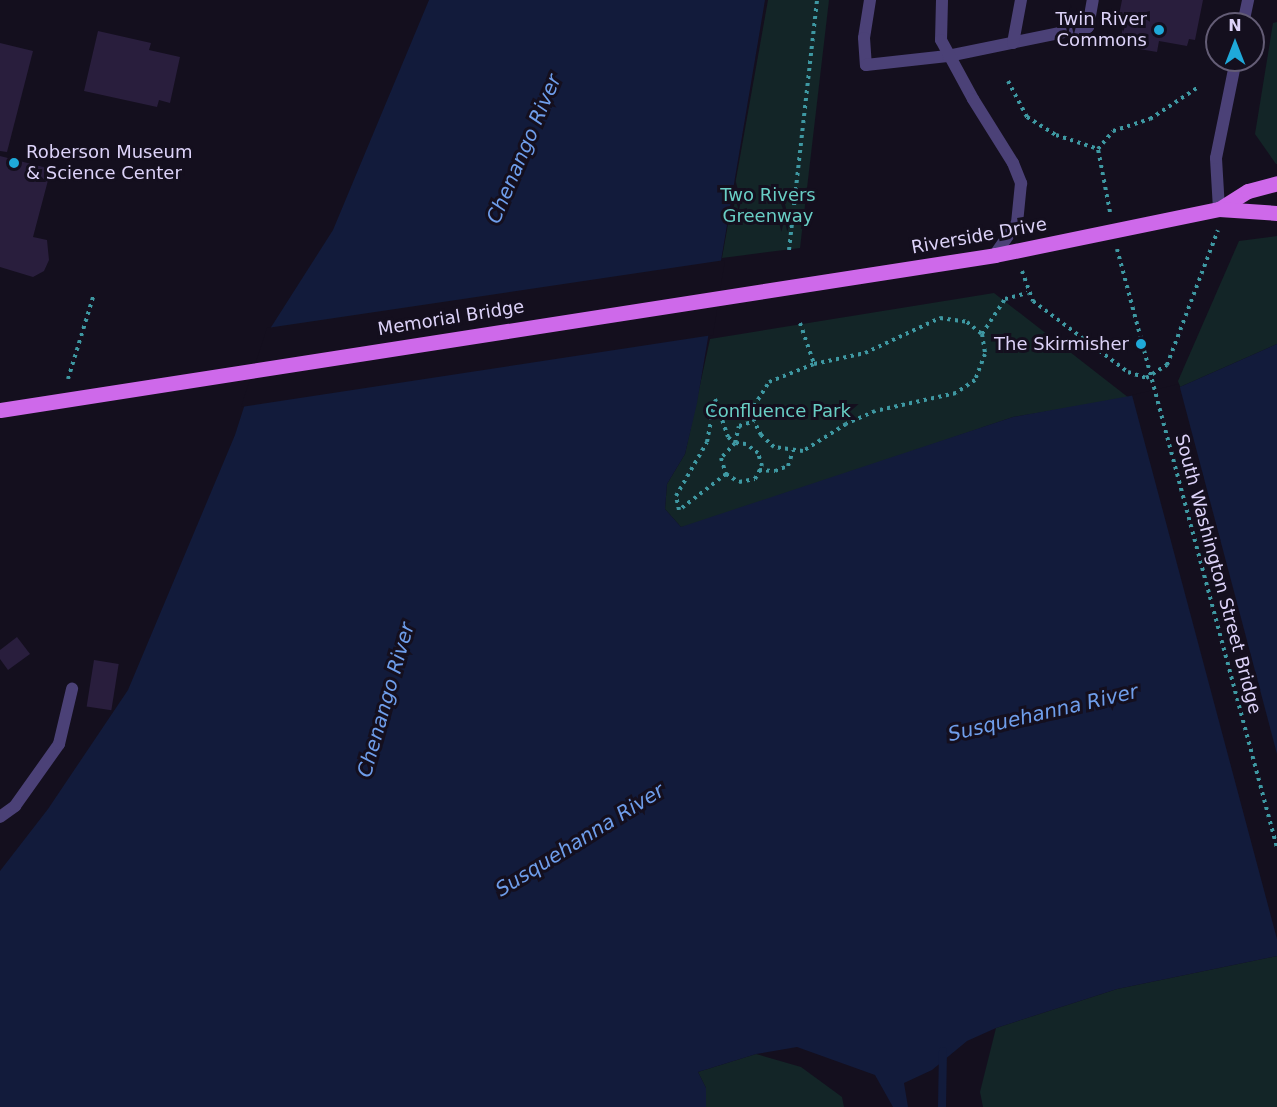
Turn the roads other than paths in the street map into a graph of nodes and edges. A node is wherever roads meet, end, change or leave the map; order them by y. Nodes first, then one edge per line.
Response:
1 (870, 0) edge
2 (942, 0) edge
3 (1021, 0) edge
4 (1093, 0) edge
5 (1013, 43) junction
6 (948, 56) junction
7 (1234, 72) edge
8 (1277, 183) edge
9 (1219, 209) junction
10 (1277, 213) edge
11 (994, 255) junction
12 (744, 293) joint
13 (0, 410) edge
14 (72, 689) dead end
15 (0, 817) edge

1 - 6 street
2 - 6 street
3 - 5 street
4 - 5 street
5 - 6 street
6 - 11 street
7 - 9 street
8 - 9 main road
9 - 10 main road
9 - 11 main road, Riverside Drive
11 - 12 main road, Riverside Drive
12 - 13 main road, Memorial Bridge
14 - 15 street

